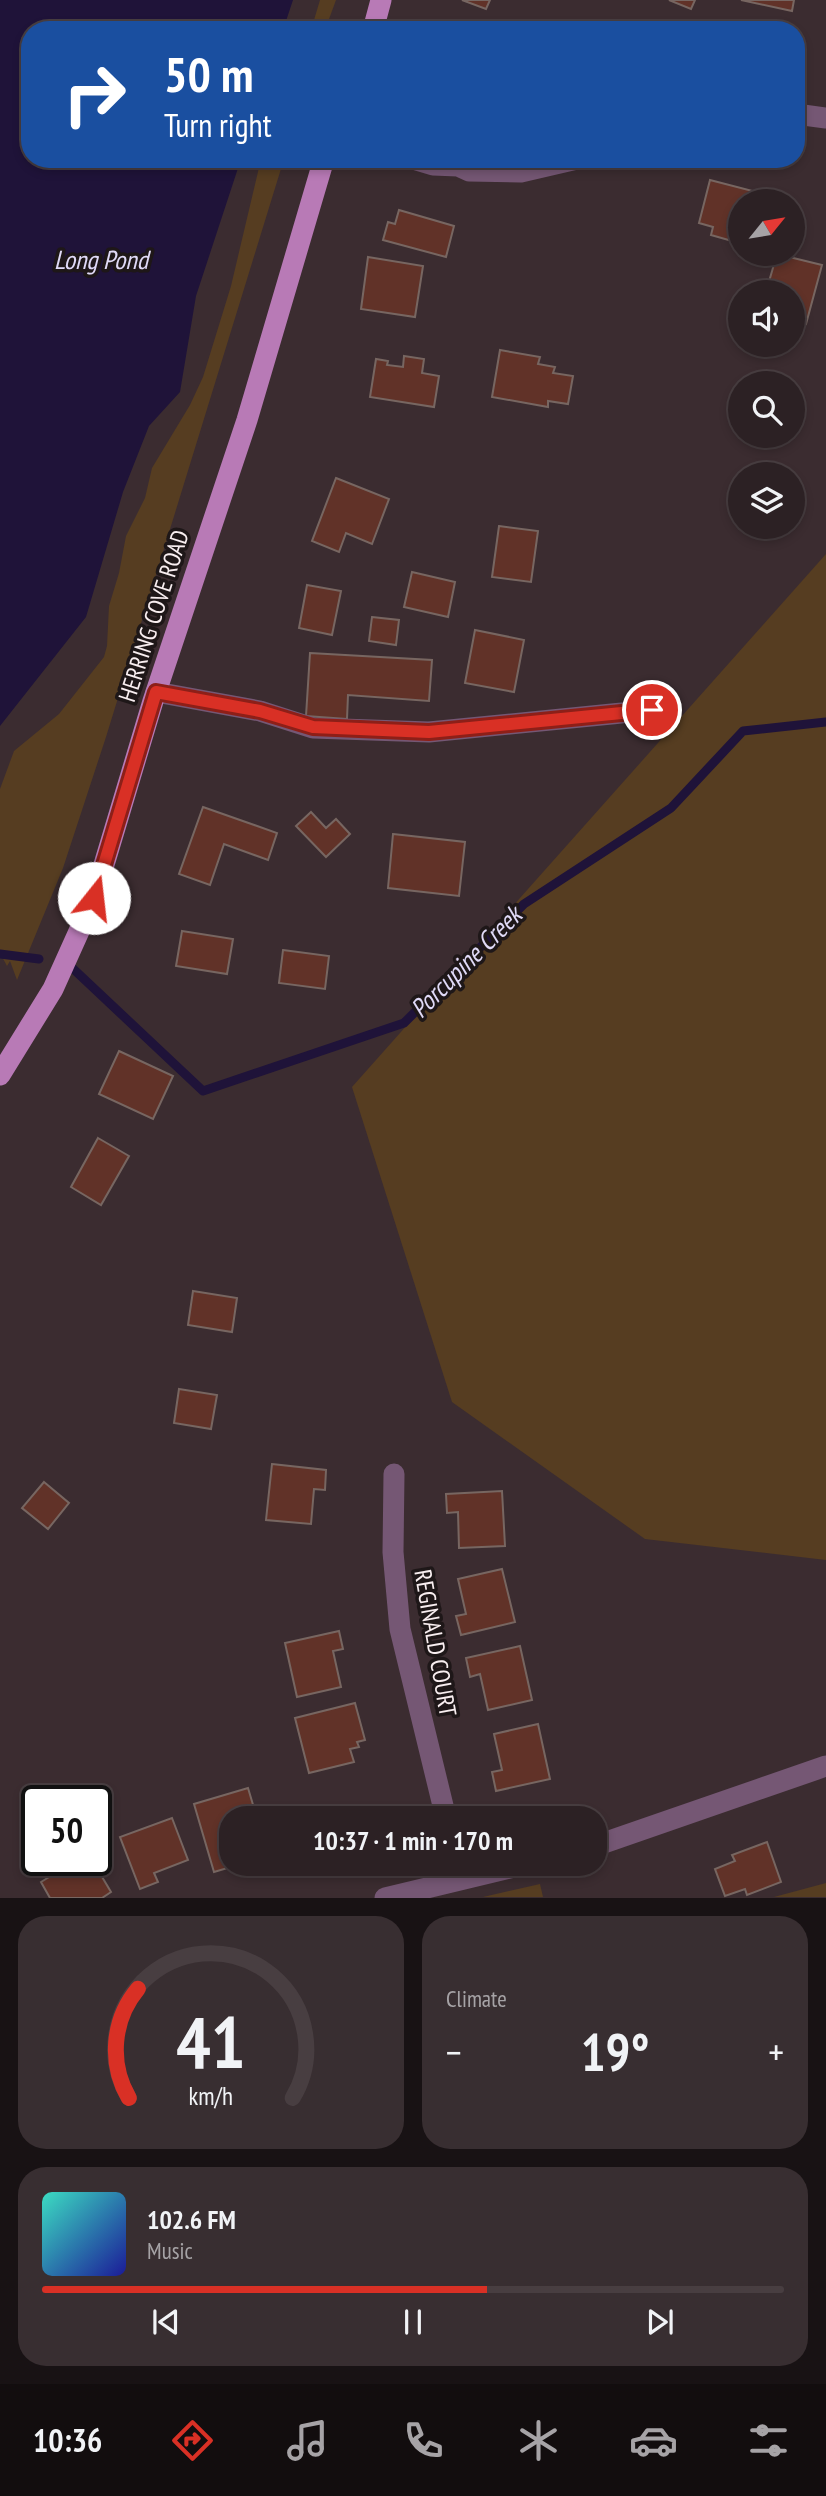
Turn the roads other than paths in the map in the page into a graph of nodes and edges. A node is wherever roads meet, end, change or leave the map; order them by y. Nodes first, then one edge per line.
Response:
1 (381, 0) edge
2 (375, 21) edge
3 (805, 115) edge
4 (826, 118) edge
5 (321, 168) edge
6 (462, 168) edge
7 (538, 168) edge
8 (156, 692) junction
9 (652, 710) dead end
10 (0, 1075) edge
11 (394, 1474) dead end
12 (826, 1766) edge
13 (443, 1806) edge
14 (607, 1842) edge
15 (447, 1876) edge
16 (385, 1898) edge

1 - 2 main road
3 - 4 street
5 - 8 main road, HERRING COVE ROAD
6 - 7 street
8 - 9 street
8 - 10 main road, HERRING COVE ROAD
11 - 13 street, REGINALD COURT
12 - 14 street
15 - 16 street

